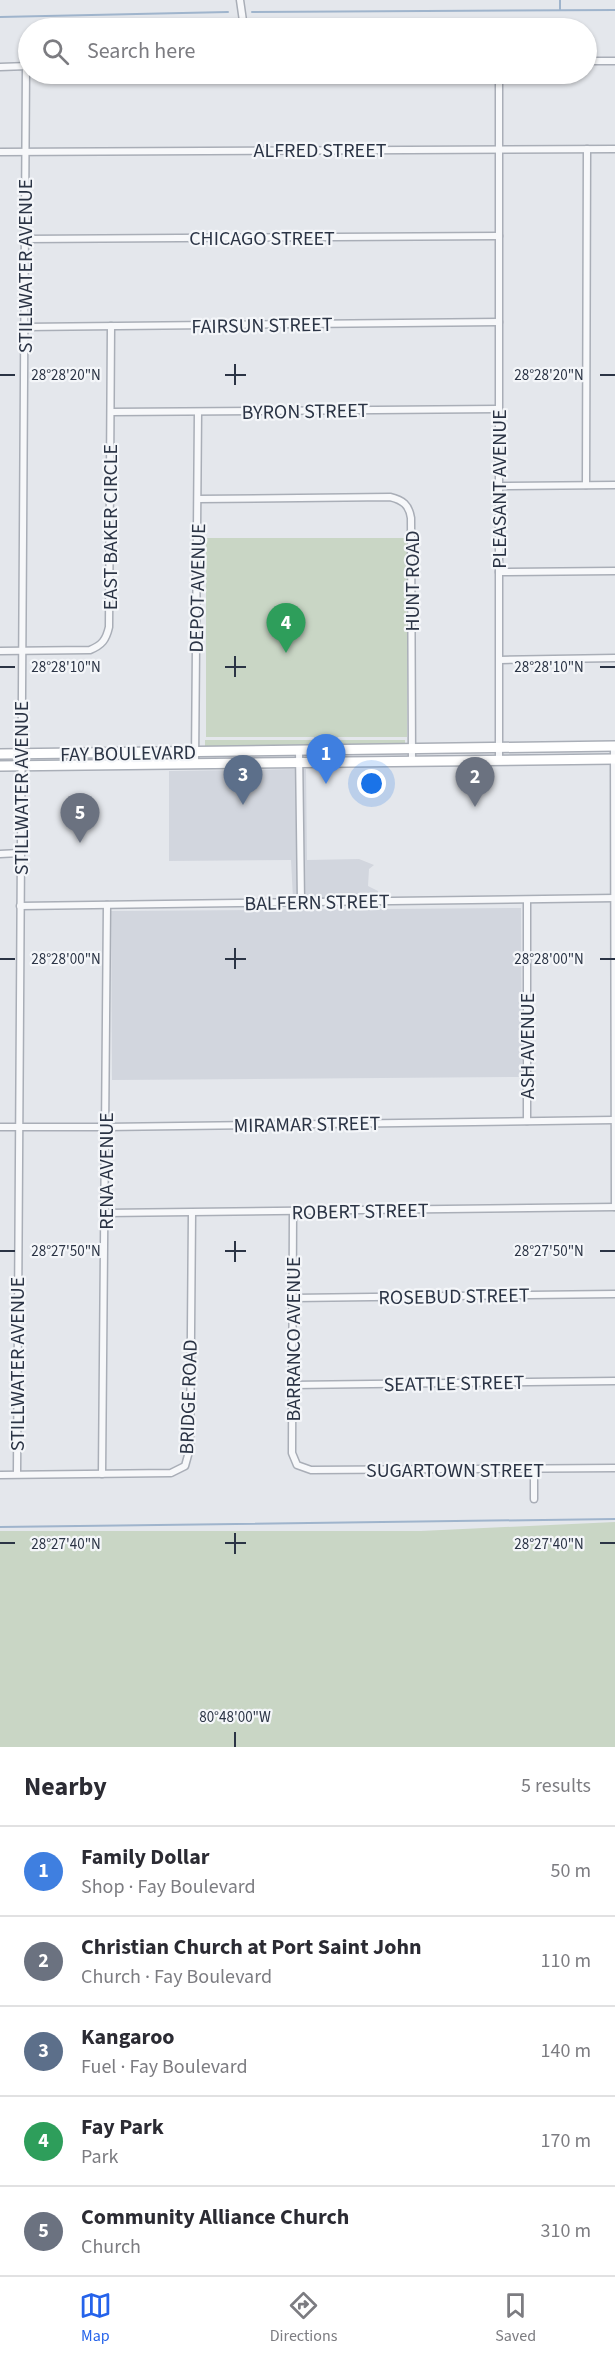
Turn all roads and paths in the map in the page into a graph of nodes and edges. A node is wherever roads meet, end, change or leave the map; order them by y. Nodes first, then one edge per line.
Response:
1 (240, 0) edge
2 (243, 18) edge
3 (597, 61) edge
4 (615, 61) edge
5 (18, 66) edge
6 (0, 67) edge
7 (27, 84) edge
8 (499, 84) edge
9 (500, 149) junction
10 (587, 149) junction
11 (615, 149) edge
12 (0, 152) edge
13 (25, 152) junction
14 (499, 236) junction
15 (25, 239) junction
16 (499, 322) junction
17 (111, 326) junction
18 (25, 327) junction
19 (498, 409) junction
20 (111, 412) junction
21 (198, 412) junction
22 (586, 485) junction
23 (615, 485) edge
24 (499, 486) junction
25 (198, 499) junction
26 (499, 572) junction
27 (615, 572) edge
28 (22, 650) junction
29 (0, 651) edge
30 (615, 658) edge
31 (500, 660) junction
32 (615, 746) edge
33 (499, 748) junction
34 (412, 749) junction
35 (300, 750) junction
36 (195, 752) junction
37 (0, 754) edge
38 (21, 754) junction
39 (615, 759) edge
40 (499, 761) junction
41 (412, 762) junction
42 (300, 763) junction
43 (195, 764) junction
44 (0, 766) edge
45 (22, 766) junction
46 (615, 846) edge
47 (20, 853) junction
48 (0, 854) edge
49 (615, 898) edge
50 (527, 900) junction
51 (301, 902) junction
52 (107, 905) junction
53 (20, 906) junction
54 (614, 1120) junction
55 (527, 1121) junction
56 (0, 1126) edge
57 (19, 1127) junction
58 (106, 1127) junction
59 (615, 1207) edge
60 (293, 1211) junction
61 (105, 1213) junction
62 (192, 1213) junction
63 (615, 1294) edge
64 (293, 1298) junction
65 (615, 1381) edge
66 (292, 1385) junction
67 (297, 1465) joint
68 (615, 1468) edge
69 (534, 1469) junction
70 (17, 1474) junction
71 (102, 1474) junction
72 (0, 1475) edge
73 (534, 1499) dead end

1 - 2 street
3 - 4 street
5 - 6 street
7 - 13 street, STILLWATER AVENUE
8 - 9 street, PLEASANT AVENUE
9 - 10 street, ALFRED STREET
9 - 13 street, ALFRED STREET
9 - 14 street, PLEASANT AVENUE
10 - 11 street, ALFRED STREET
10 - 22 street
12 - 13 street, ALFRED STREET
13 - 15 street, STILLWATER AVENUE
14 - 15 street, CHICAGO STREET
14 - 16 street, PLEASANT AVENUE
15 - 18 street, STILLWATER AVENUE
16 - 17 street, FAIRSUN STREET
16 - 19 street, PLEASANT AVENUE
17 - 18 street, FAIRSUN STREET
17 - 20 street, EAST BAKER CIRCLE
18 - 28 street, STILLWATER AVENUE
19 - 21 street, BYRON STREET
19 - 24 street, PLEASANT AVENUE
20 - 21 street, BYRON STREET
20 - 28 street, EAST BAKER CIRCLE
21 - 25 street, DEPOT AVENUE
22 - 23 street
22 - 24 street
24 - 26 street, PLEASANT AVENUE
25 - 34 street, HUNT ROAD
25 - 36 street, DEPOT AVENUE
26 - 27 street
26 - 31 street, PLEASANT AVENUE
28 - 29 street
28 - 38 street, STILLWATER AVENUE
30 - 31 street
31 - 33 street, PLEASANT AVENUE
32 - 33 main road, FAY BOULEVARD
32 - 39 street
33 - 34 main road, FAY BOULEVARD
33 - 40 street, PLEASANT AVENUE
34 - 35 main road, FAY BOULEVARD
34 - 41 street, HUNT ROAD
35 - 36 main road, FAY BOULEVARD
35 - 42 street
36 - 38 main road, FAY BOULEVARD
36 - 43 street, DEPOT AVENUE
37 - 38 main road, FAY BOULEVARD
38 - 45 street, STILLWATER AVENUE
39 - 40 main road, FAY BOULEVARD
39 - 46 street
40 - 41 main road, FAY BOULEVARD
41 - 42 main road, FAY BOULEVARD
42 - 43 main road, FAY BOULEVARD
42 - 51 street
43 - 45 main road, FAY BOULEVARD
44 - 45 main road, FAY BOULEVARD
45 - 47 street, STILLWATER AVENUE
46 - 49 street
47 - 48 street
47 - 53 street, STILLWATER AVENUE
49 - 50 street, BALFERN STREET
49 - 54 street
50 - 51 street, BALFERN STREET
50 - 55 street, ASH AVENUE
51 - 52 street, BALFERN STREET
52 - 53 street, BALFERN STREET
52 - 58 street, RENA AVENUE
53 - 57 street, STILLWATER AVENUE
54 - 55 street, MIRAMAR STREET
54 - 59 street
55 - 58 street, MIRAMAR STREET
56 - 57 street, MIRAMAR STREET
57 - 58 street, MIRAMAR STREET
57 - 70 street, STILLWATER AVENUE
58 - 61 street, RENA AVENUE
59 - 60 street, ROBERT STREET
60 - 62 street, ROBERT STREET
60 - 64 street, BARRANCO AVENUE
61 - 62 street, ROBERT STREET
61 - 71 street, RENA AVENUE
62 - 71 street, BRIDGE ROAD
63 - 64 street, ROSEBUD STREET
64 - 66 street, BARRANCO AVENUE
65 - 66 street, SEATTLE STREET
66 - 67 street, BARRANCO AVENUE
67 - 69 street, SUGARTOWN STREET
68 - 69 street, SUGARTOWN STREET
69 - 73 street
70 - 71 street, BRIDGE ROAD
70 - 72 street, BRIDGE ROAD

